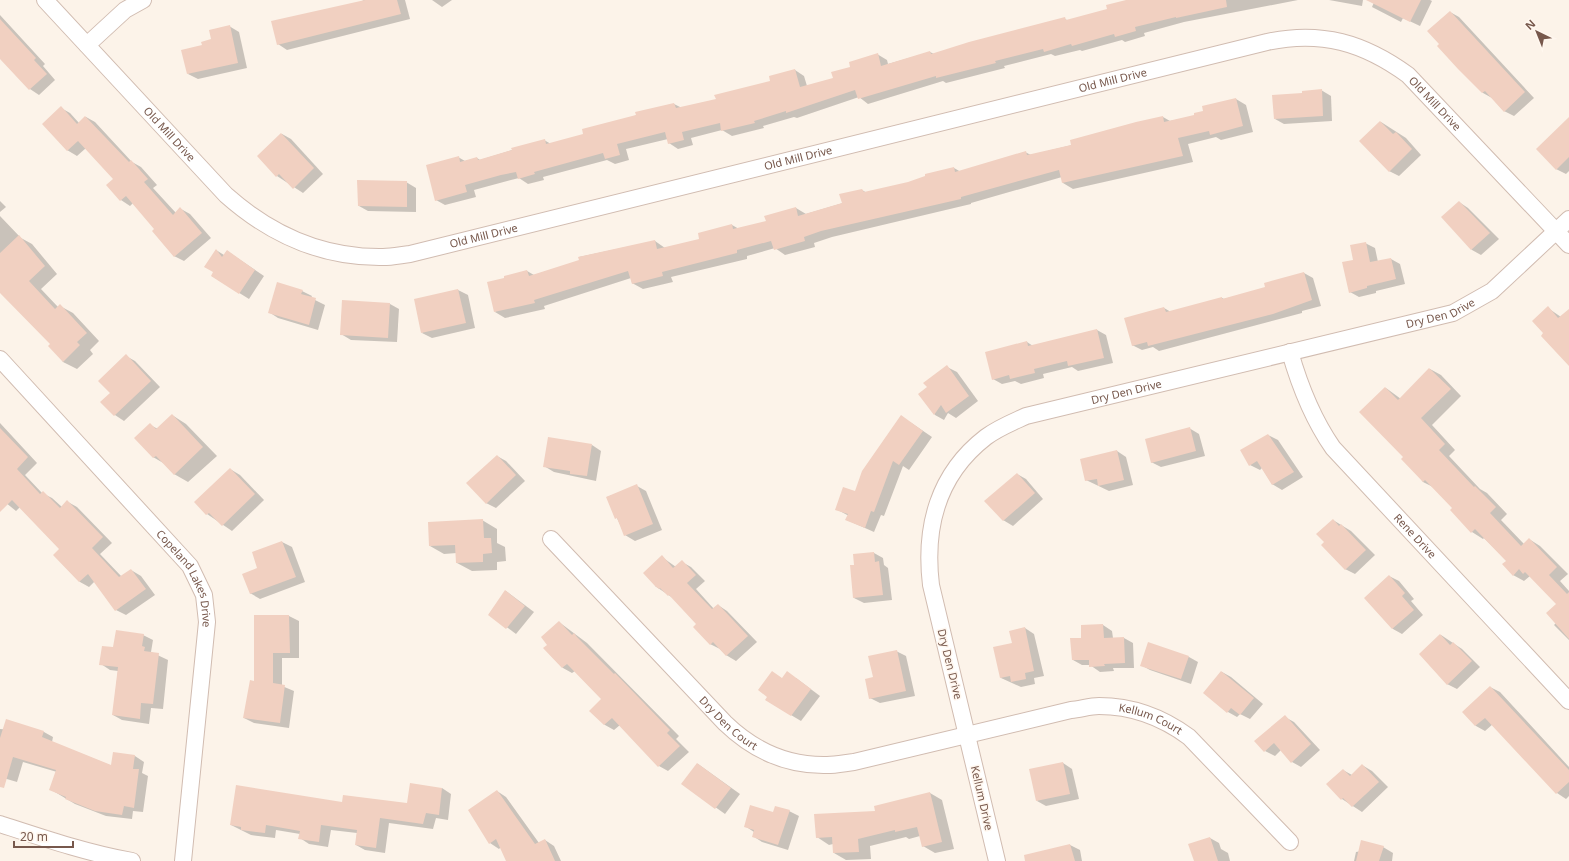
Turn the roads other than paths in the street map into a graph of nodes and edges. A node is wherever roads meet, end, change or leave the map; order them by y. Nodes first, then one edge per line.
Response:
1 (45, 0) edge
2 (143, 0) edge
3 (87, 45) junction
4 (1569, 219) edge
5 (1556, 231) junction
6 (1569, 245) edge
7 (1290, 352) junction
8 (0, 359) edge
9 (551, 540) dead end
10 (1569, 701) edge
11 (967, 734) junction
12 (0, 824) edge
13 (1290, 842) dead end
14 (132, 861) edge
15 (183, 861) edge
16 (997, 861) edge

1 - 3 street, Old Mill Drive
2 - 3 street
3 - 5 street, Old Mill Drive
4 - 5 street, Dry Den Drive
5 - 6 street, Old Mill Drive
5 - 7 street, Dry Den Drive
7 - 10 street, Rene Drive
7 - 11 street, Dry Den Drive
8 - 15 street, Copeland Lakes Drive
9 - 11 street, Dry Den Court
11 - 13 street, Kellum Court
11 - 16 street, Kellum Drive
12 - 14 street

